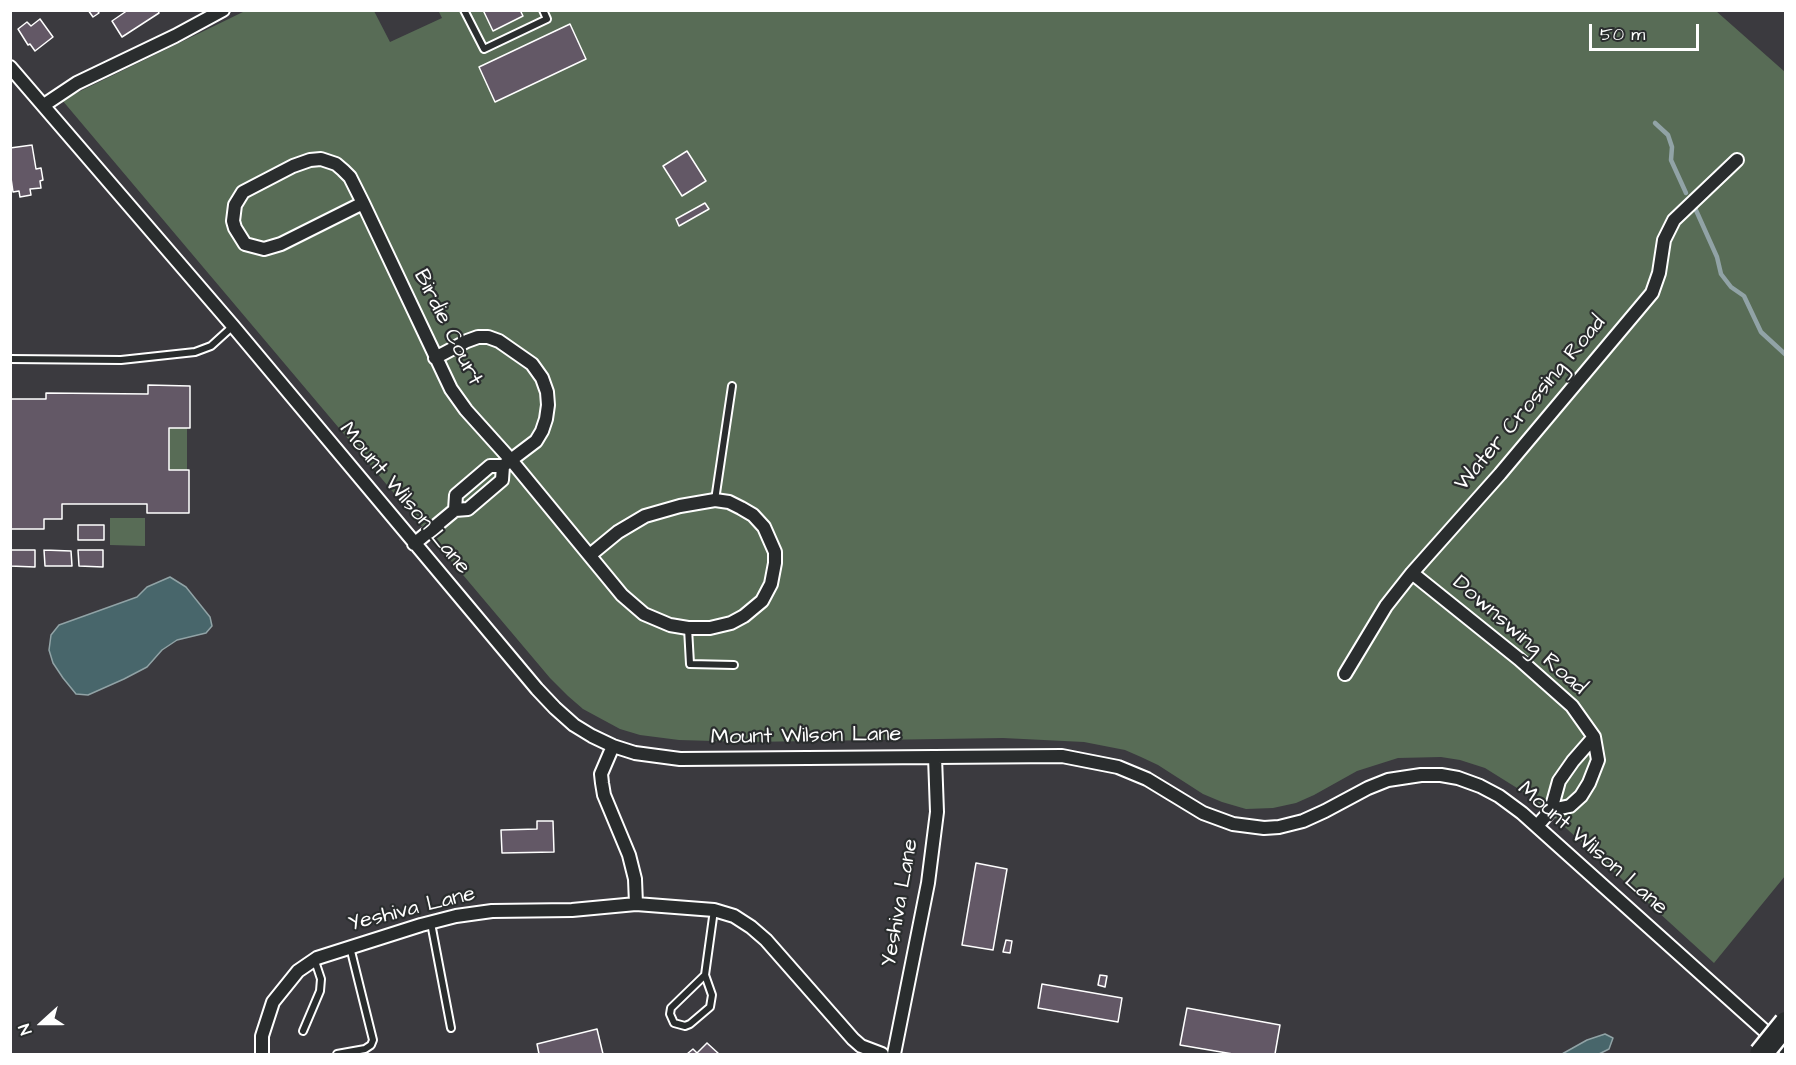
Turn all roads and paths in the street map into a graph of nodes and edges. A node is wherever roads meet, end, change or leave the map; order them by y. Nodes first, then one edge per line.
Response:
1 (223, 10) edge
2 (464, 10) edge
3 (543, 10) edge
4 (10, 67) edge
5 (44, 105) junction
6 (1737, 160) dead end
7 (363, 203) junction
8 (233, 326) junction
9 (435, 358) junction
10 (10, 359) edge
11 (732, 386) dead end
12 (507, 463) junction
13 (715, 500) junction
14 (455, 510) junction
15 (414, 544) junction
16 (590, 555) junction
17 (1412, 573) junction
18 (688, 628) junction
19 (734, 665) dead end
20 (1346, 674) dead end
21 (1594, 737) junction
22 (613, 746) junction
23 (935, 757) junction
24 (1551, 810) junction
25 (1537, 826) junction
26 (636, 904) junction
27 (714, 910) junction
28 (431, 922) junction
29 (350, 947) junction
30 (314, 960) junction
31 (705, 975) junction
32 (1785, 1023) edge
33 (451, 1028) dead end
34 (303, 1031) dead end
35 (1785, 1050) edge
36 (262, 1054) edge
37 (337, 1054) edge
38 (882, 1054) edge
39 (894, 1054) edge
40 (1761, 1054) edge

1 - 5 street
2 - 3 lane
4 - 5 street, Mount Wilson Lane
5 - 8 street, Mount Wilson Lane
6 - 17 street, Water Crossing Road
7 - 7 street, Birdie Court
7 - 9 street, Birdie Court
8 - 10 lane
8 - 15 street, Mount Wilson Lane
9 - 12 street, Birdie Court
9 - 12 street
11 - 13 lane
12 - 14 street
12 - 14 street
12 - 16 street, Birdie Court
13 - 16 street, Birdie Court
13 - 18 street, Birdie Court
14 - 15 street
15 - 22 street, Mount Wilson Lane
16 - 18 street, Birdie Court
17 - 20 street, Water Crossing Road
17 - 21 street, Downswing Road
18 - 19 lane
21 - 24 street
21 - 24 street
22 - 23 street, Mount Wilson Lane
22 - 26 street
23 - 25 street, Mount Wilson Lane
23 - 39 street, Yeshiva Lane
24 - 25 street
25 - 35 street, Mount Wilson Lane
26 - 27 street, Yeshiva Lane
26 - 28 street, Yeshiva Lane
27 - 31 lane
27 - 38 street, Yeshiva Lane
28 - 29 street, Yeshiva Lane
28 - 33 lane
29 - 30 street, Yeshiva Lane
29 - 37 lane
30 - 34 lane
30 - 36 street, Yeshiva Lane
31 - 31 lane
32 - 40 highway, bridge

